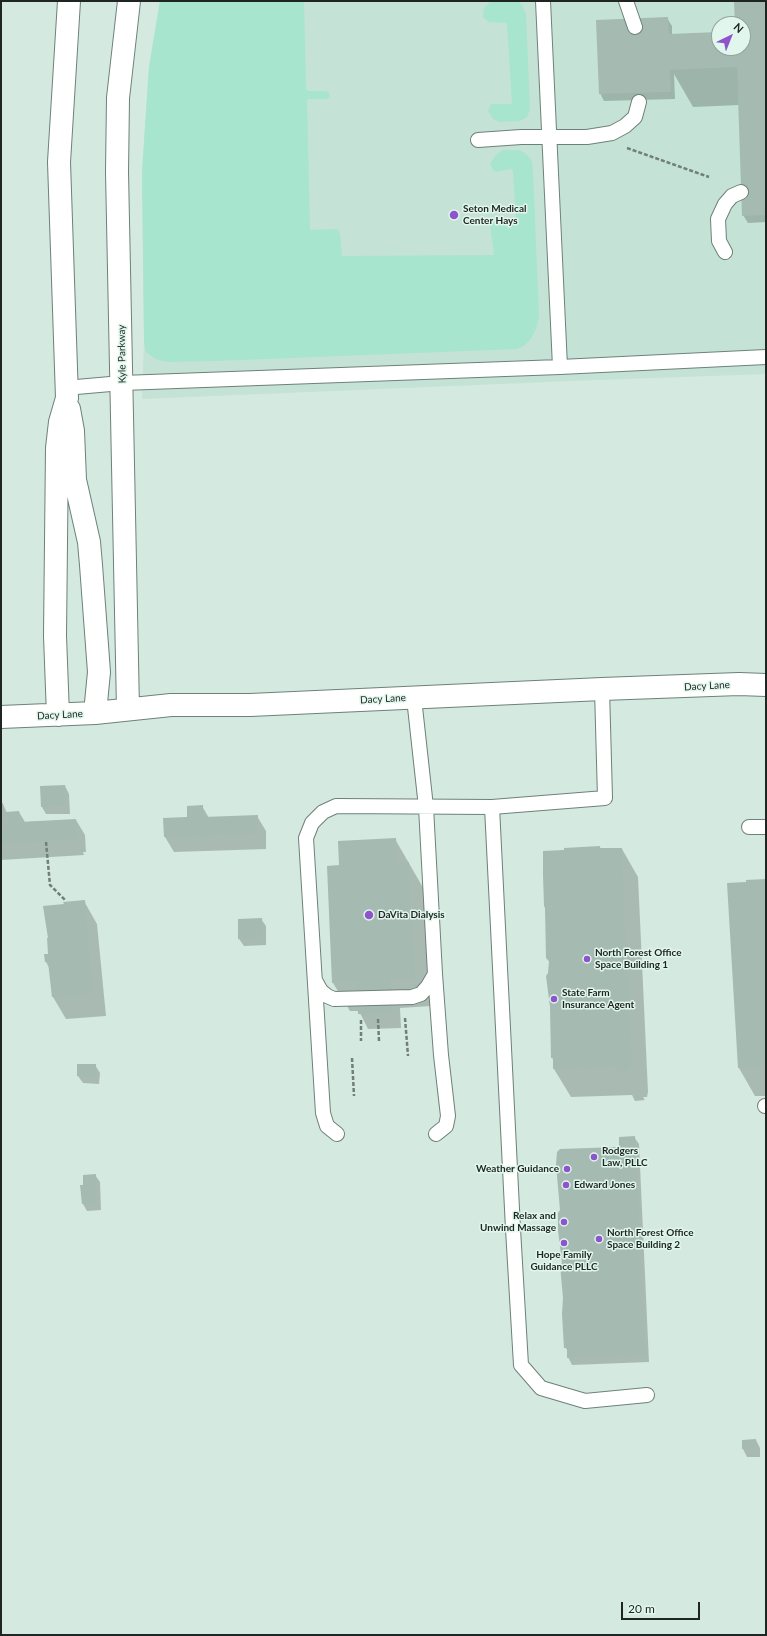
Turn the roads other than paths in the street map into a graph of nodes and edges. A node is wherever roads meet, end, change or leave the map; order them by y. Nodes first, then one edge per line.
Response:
1 (69, 1) edge
2 (129, 1) edge
3 (542, 1) edge
4 (626, 1) edge
5 (635, 27) dead end
6 (639, 102) dead end
7 (549, 136) junction
8 (478, 140) dead end
9 (741, 192) dead end
10 (725, 252) dead end
11 (766, 357) edge
12 (560, 367) junction
13 (122, 383) junction
14 (66, 393) junction
15 (766, 685) edge
16 (602, 689) junction
17 (414, 698) junction
18 (128, 709) junction
19 (95, 713) junction
20 (58, 715) junction
21 (1, 717) edge
22 (426, 807) junction
23 (492, 807) junction
24 (748, 827) dead end
25 (766, 827) edge
26 (435, 974) junction
27 (314, 978) junction
28 (337, 1134) dead end
29 (436, 1134) dead end
30 (647, 1395) dead end

1 - 14 street
2 - 13 street, Kyle Parkway
3 - 7 lane
4 - 5 lane
6 - 7 lane
7 - 8 lane
7 - 12 lane
9 - 10 lane
11 - 12 lane
12 - 13 lane
13 - 14 lane
13 - 18 street, Kyle Parkway
14 - 19 street
14 - 20 street
15 - 16 street, Dacy Lane
16 - 17 street, Dacy Lane
16 - 23 lane
17 - 18 street, Dacy Lane
17 - 22 lane
18 - 19 street, Dacy Lane
19 - 20 street, Dacy Lane
20 - 21 street, Dacy Lane
22 - 23 lane
22 - 26 lane
22 - 27 lane
23 - 30 lane
24 - 25 lane
26 - 27 lane
26 - 29 lane
27 - 28 lane

